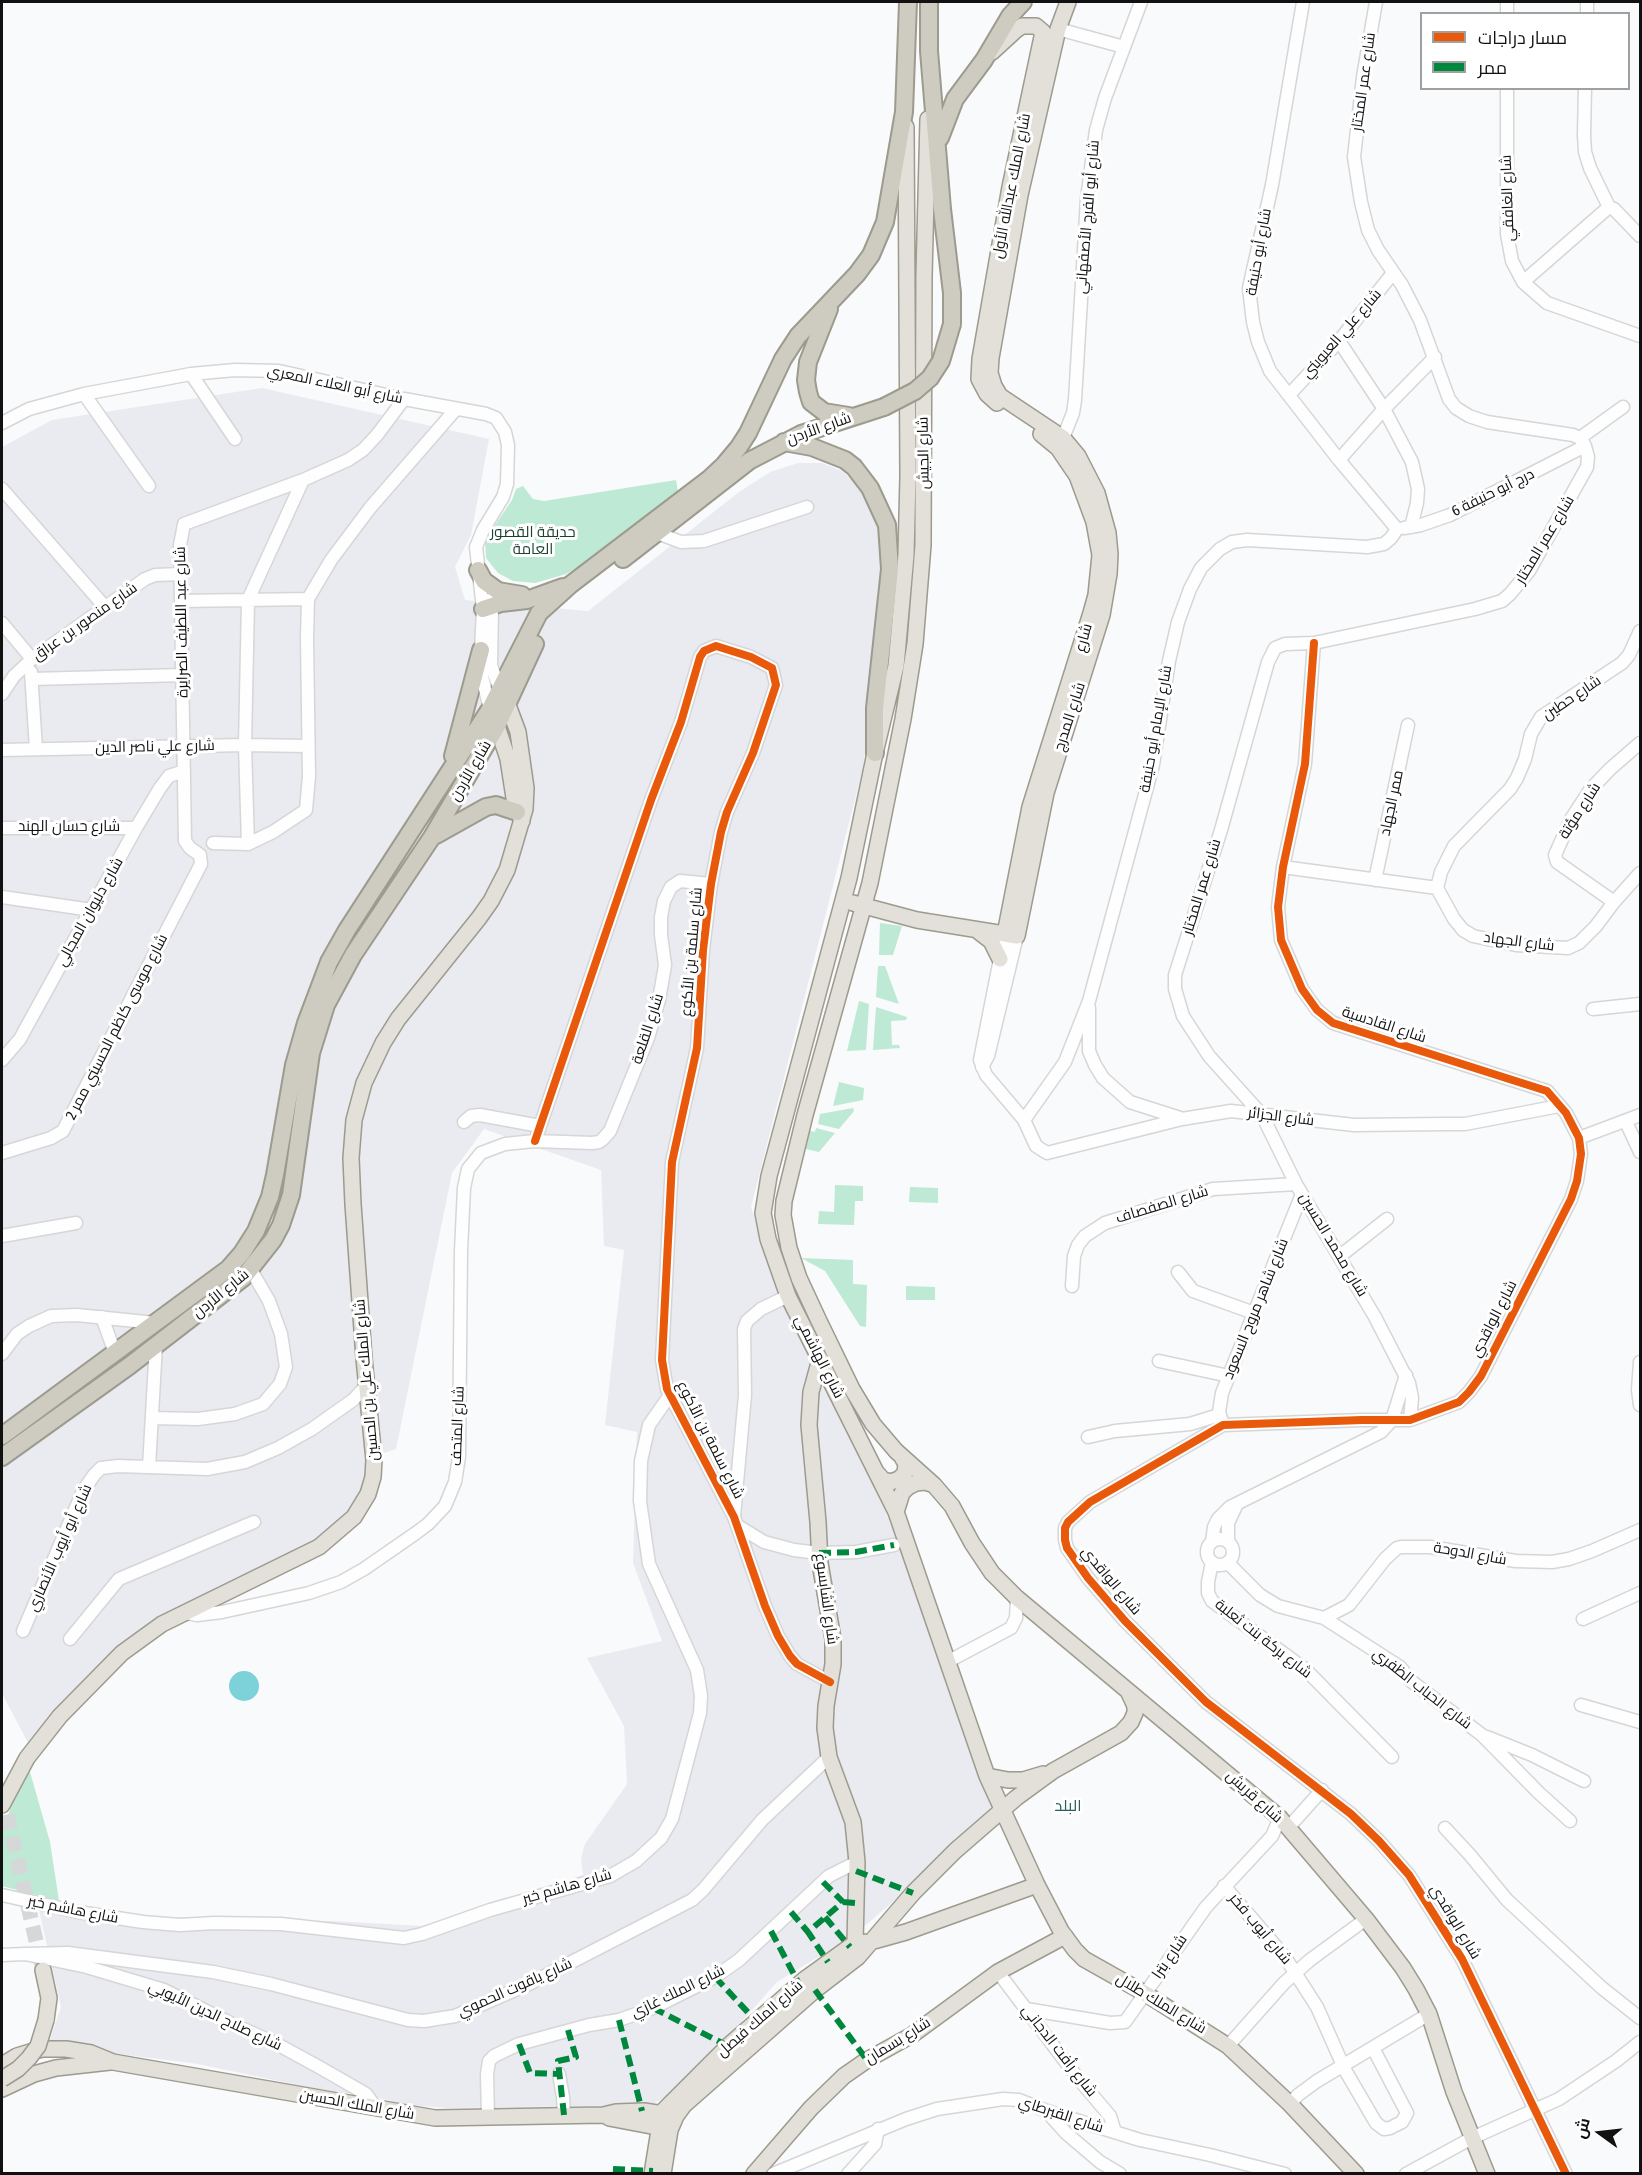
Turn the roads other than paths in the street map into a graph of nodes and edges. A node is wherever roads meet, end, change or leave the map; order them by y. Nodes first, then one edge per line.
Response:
1 (908, 2) edge
2 (929, 2) edge
3 (1023, 2) edge
4 (1068, 2) edge
5 (1140, 2) edge
6 (1303, 2) edge
7 (1376, 2) edge
8 (1058, 29) junction
9 (1124, 47) junction
10 (929, 51) junction
11 (984, 60) junction
12 (906, 88) junction
13 (1507, 90) edge
14 (1585, 90) edge
15 (938, 144) junction
16 (1609, 207) junction
17 (1641, 236) edge
18 (1394, 273) junction
19 (1523, 282) junction
20 (831, 303) junction
21 (1641, 336) edge
22 (1339, 341) junction
23 (1435, 357) junction
24 (191, 374) junction
25 (990, 390) junction
26 (84, 394) junction
27 (1289, 395) junction
28 (404, 399) junction
29 (1004, 404) joint
30 (1623, 407) dead end
31 (456, 409) junction
32 (1384, 409) junction
33 (853, 416) junction
34 (2, 423) edge
35 (235, 439) dead end
36 (783, 442) junction
37 (1582, 442) junction
38 (1061, 443) junction
39 (1340, 460) junction
40 (303, 480) junction
41 (149, 486) dead end
42 (2, 489) edge
43 (807, 507) dead end
44 (1411, 526) junction
45 (1397, 529) junction
46 (657, 533) junction
47 (181, 574) junction
48 (479, 577) junction
49 (570, 585) junction
50 (538, 596) junction
51 (308, 599) junction
52 (248, 600) junction
53 (181, 601) junction
54 (105, 607) junction
55 (487, 607) junction
56 (2, 624) edge
57 (1641, 632) edge
58 (1314, 643) junction
59 (481, 650) junction
60 (31, 660) junction
61 (183, 675) junction
62 (32, 679) junction
63 (2, 694) edge
64 (504, 697) junction
65 (490, 709) junction
66 (1408, 725) dead end
67 (497, 726) junction
68 (1641, 742) edge
69 (245, 745) junction
70 (308, 746) junction
71 (184, 747) junction
72 (36, 749) junction
73 (2, 750) edge
74 (875, 753) junction
75 (184, 771) junction
76 (448, 774) junction
77 (520, 816) junction
78 (2, 828) edge
79 (136, 828) junction
80 (432, 837) junction
81 (213, 843) dead end
82 (248, 844) junction
83 (201, 864) joint
84 (1283, 867) junction
85 (1641, 873) edge
86 (1375, 880) junction
87 (711, 884) junction
88 (1437, 888) junction
89 (844, 895) junction
90 (2, 897) edge
91 (864, 902) junction
92 (1614, 902) junction
93 (92, 910) junction
94 (888, 913) junction
95 (858, 926) junction
96 (975, 930) junction
97 (1012, 931) junction
98 (1000, 959) junction
99 (1089, 1001) junction
100 (1641, 1004) edge
101 (1593, 1009) dead end
102 (2, 1060) edge
103 (982, 1067) junction
104 (1559, 1106) junction
105 (1262, 1115) junction
106 (1641, 1116) edge
107 (1182, 1119) junction
108 (1024, 1120) junction
109 (464, 1122) dead end
110 (1626, 1122) junction
111 (540, 1126) junction
112 (1579, 1138) junction
113 (535, 1141) junction
114 (1641, 1152) edge
115 (2, 1153) edge
116 (1299, 1189) junction
117 (1387, 1219) dead end
118 (76, 1223) dead end
119 (2, 1236) edge
120 (1340, 1256) junction
121 (251, 1270) junction
122 (1178, 1272) dead end
123 (1072, 1286) dead end
124 (788, 1296) junction
125 (1254, 1313) junction
126 (102, 1317) junction
127 (155, 1323) junction
128 (156, 1345) junction
129 (3, 1346) edge
130 (115, 1353) junction
131 (820, 1359) junction
132 (1159, 1361) dead end
133 (1641, 1362) edge
134 (1406, 1374) junction
135 (1229, 1376) junction
136 (366, 1386) junction
137 (670, 1395) junction
138 (1641, 1405) edge
139 (152, 1418) junction
140 (1221, 1420) junction
141 (1362, 1420) junction
142 (1392, 1420) junction
143 (1410, 1420) junction
144 (2, 1436) edge
145 (1088, 1437) dead end
146 (1367, 1440) junction
147 (23, 1442) junction
148 (2, 1457) edge
149 (902, 1457) junction
150 (2, 1465) edge
151 (149, 1467) junction
152 (877, 1473) junction
153 (933, 1485) junction
154 (1239, 1503) junction
155 (896, 1512) junction
156 (254, 1522) dead end
157 (736, 1522) junction
158 (1641, 1530) edge
159 (1212, 1542) junction
160 (1228, 1542) junction
161 (894, 1545) dead end
162 (819, 1553) junction
163 (1212, 1562) junction
164 (1228, 1563) junction
165 (1641, 1593) edge
166 (1017, 1598) junction
167 (187, 1613) junction
168 (1324, 1618) junction
169 (1583, 1619) dead end
170 (23, 1631) dead end
171 (70, 1639) dead end
172 (947, 1662) junction
173 (830, 1682) junction
174 (1127, 1690) junction
175 (1581, 1705) dead end
176 (1641, 1722) edge
177 (1482, 1735) junction
178 (829, 1756) junction
179 (1392, 1757) dead end
180 (1053, 1771) junction
181 (987, 1776) junction
182 (1584, 1781) dead end
183 (1322, 1790) junction
184 (2, 1805) edge
185 (1002, 1810) junction
186 (1570, 1821) dead end
187 (1284, 1823) junction
188 (1444, 1828) dead end
189 (857, 1862) junction
190 (1037, 1885) junction
191 (1224, 1886) junction
192 (2, 1895) edge
193 (1366, 1919) junction
194 (1065, 1936) junction
195 (862, 1943) junction
196 (2, 1955) edge
197 (90, 1962) junction
198 (43, 1970) tunnel mouth
199 (998, 1972) junction
200 (1295, 1973) junction
201 (1146, 1994) junction
202 (1026, 2010) junction
203 (1429, 2014) junction
204 (1641, 2018) edge
205 (1641, 2042) edge
206 (1227, 2046) junction
207 (1373, 2048) junction
208 (52, 2049) junction
209 (113, 2062) junction
210 (2, 2065) edge
211 (1343, 2065) junction
212 (56, 2068) junction
213 (559, 2074) dead end
214 (2, 2079) edge
215 (2, 2089) edge
216 (1290, 2104) junction
217 (377, 2109) junction
218 (1537, 2110) junction
219 (1047, 2111) junction
220 (564, 2115) junction
221 (488, 2117) junction
222 (667, 2121) junction
223 (878, 2129) junction
224 (1115, 2132) junction
225 (1472, 2138) junction
226 (1282, 2173) edge
227 (652, 2174) edge
228 (663, 2174) edge
229 (754, 2174) edge
230 (773, 2174) edge
231 (848, 2174) edge
232 (1120, 2174) edge
233 (1356, 2174) edge
234 (1406, 2174) edge
235 (1487, 2174) edge
236 (1566, 2174) edge

1 - 12 highway, شارع الجيش
2 - 10 highway, شارع الجيش
3 - 11 highway
4 - 8 main road, شارع الملك عبدالله الأول
5 - 9 street, شارع أبو الفرج الأصفهاني
6 - 27 street, شارع أبو حنيفة
7 - 18 street, شارع عمر المختار
8 - 9 street
8 - 25 main road, شارع الملك عبدالله الأول
9 - 38 street, شارع أبو الفرج الأصفهاني
10 - 15 highway, شارع الأردن
10 - 91 main road, شارع الجيش
11 - 15 highway
11 - 25 main road, شارع الملك عبدالله الأول
12 - 20 highway, شارع الأردن
12 - 74 main road, شارع الجيش
13 - 19 street, شارع الغافقي
14 - 16 street
15 - 33 highway, شارع الأردن, bridge
16 - 17 street
16 - 19 street
18 - 22 street, شارع علي العبويني
18 - 23 street, شارع عمر المختار
19 - 21 street, شارع الغافقي
20 - 33 highway
20 - 49 highway, شارع الأردن
22 - 27 street, شارع علي العبويني
22 - 32 street
23 - 32 street
23 - 37 street, شارع عمر المختار
24 - 26 street, شارع أبو العلاء المعري
24 - 28 street, شارع أبو العلاء المعري
24 - 35 street
25 - 29 main road, شارع الملك عبدالله الأول
26 - 34 street, شارع أبو العلاء المعري
26 - 41 street
27 - 39 street, شارع أبو حنيفة
28 - 31 street, شارع أبو العلاء المعري
28 - 40 street, شارع عبد اللطيف الصرايرة
29 - 38 main road, شارع المدرج
30 - 37 street, درج أبو حنيفة 6
31 - 48 street, شارع أبو العلاء المعري
31 - 51 street
32 - 39 street
32 - 44 street
33 - 36 highway, شارع الأردن
36 - 46 highway, شارع الأردن
36 - 74 highway
37 - 44 street, درج أبو حنيفة 6
37 - 58 street, شارع عمر المختار
38 - 97 main road, شارع المدرج
39 - 45 street, شارع أبو حنيفة
40 - 47 street, شارع عبد اللطيف الصرايرة
40 - 52 street
42 - 54 street
43 - 46 street
44 - 45 street, درج أبو حنيفة 6
45 - 99 street, شارع الإمام أبو حنيفة
46 - 64 highway, شارع الأردن
47 - 53 street, شارع عبد اللطيف الصرايرة
47 - 54 street, شارع منصور بن عراق
48 - 50 highway
48 - 55 street
49 - 50 highway
49 - 64 highway, شارع الأردن
50 - 55 highway
51 - 52 street
51 - 70 street
52 - 53 street
52 - 69 street
53 - 61 street, شارع عبد اللطيف الصرايرة
54 - 60 street, شارع منصور بن عراق
55 - 59 street
55 - 64 street
56 - 60 street
57 - 88 street, شارع حطين
58 - 84 street, شارع القادسية
58 - 105 street, شارع عمر المختار
59 - 65 street
59 - 76 highway
60 - 62 street
60 - 63 street, شارع منصور بن عراق
61 - 62 street
61 - 71 street, شارع عبد اللطيف الصرايرة
62 - 72 street
64 - 65 highway, شارع الأردن
64 - 67 highway, شارع الأردن
64 - 77 main road, شارع الملك علي بن الحسين
65 - 67 main road
65 - 76 highway, شارع الأردن
66 - 86 street, ممر الجهاد
67 - 77 main road, شارع الملك علي بن الحسين
67 - 80 highway, شارع الأردن
68 - 92 street, شارع مؤتة
69 - 70 street, شارع علي ناصر الدين
69 - 71 street, شارع علي ناصر الدين
69 - 82 street
70 - 82 street
71 - 72 street, شارع علي ناصر الدين
71 - 75 street, شارع عبد اللطيف الصرايرة
72 - 73 street, شارع علي ناصر الدين
74 - 89 main road, شارع الجيش
75 - 79 street, شارع دليوان المجالي
75 - 83 street, شارع عبد اللطيف الصرايرة
76 - 127 highway, شارع الأردن
77 - 80 highway
77 - 136 main road, شارع الملك علي بن الحسين
78 - 79 street, شارع حسان الهند
79 - 93 street, شارع دليوان المجالي
80 - 121 highway, شارع الأردن
81 - 82 street
83 - 115 street, شارع موسى كاظم الحسيني ممر 2
84 - 86 street
84 - 104 street, شارع القادسية
85 - 92 street, شارع الجهاد
86 - 88 street
87 - 111 street, شارع سلمة بن الأكوع
87 - 113 street, شارع القلعة
87 - 137 street, شارع سلمة بن الأكوع
88 - 92 street, شارع الجهاد
89 - 91 main road
89 - 124 main road, شارع الهاشمي
90 - 93 street
91 - 94 main road
91 - 95 main road, شارع الهاشمي
91 - 97 main road
93 - 102 street, شارع دليوان المجالي
94 - 95 main road
94 - 96 main road
95 - 149 main road, شارع الهاشمي
96 - 97 main road
96 - 98 main road
97 - 98 street, شارع المدرج
97 - 103 street, شارع المدرج
98 - 103 street, شارع المدرج
99 - 107 street
99 - 108 street, شارع الإمام أبو حنيفة
100 - 101 street
103 - 108 street
104 - 105 street, شارع الجزائر
104 - 112 street, شارع القادسية
105 - 107 street, شارع الجزائر
105 - 116 street, شارع محمد الحسين
106 - 110 street
107 - 108 street, شارع الجزائر
109 - 111 street
110 - 112 street
110 - 114 street
111 - 113 street, شارع سلمة بن الأكوع
112 - 143 street, شارع الواقدي
113 - 167 street, شارع المتحف
116 - 120 street, شارع محمد الحسين
116 - 123 street, شارع الصفصاف
116 - 125 street, شارع شاهر مروح السعود
117 - 120 street
118 - 119 street
120 - 134 street, شارع محمد الحسين
121 - 128 highway, شارع الأردن
121 - 139 street
122 - 125 street
124 - 131 main road, شارع الهاشمي
124 - 157 street
125 - 135 street, شارع شاهر مروح السعود
126 - 127 street
126 - 129 street
126 - 130 street
127 - 130 highway, شارع الأردن
128 - 139 street
128 - 147 highway, شارع الأردن
130 - 144 highway, شارع الأردن
131 - 152 main road, شارع الهاشمي
131 - 162 main road, شارع الشابسوغ
132 - 135 street
133 - 138 street
134 - 142 street
134 - 143 street, شارع محمد الحسين
135 - 140 street, شارع شاهر مروح السعود
136 - 151 street, شارع أبو أيوب الأنصاري
136 - 167 main road, شارع الملك علي بن الحسين
137 - 157 street, شارع سلمة بن الأكوع
137 - 192 street, شارع هاشم خير
139 - 151 street
140 - 141 street, شارع الواقدي
140 - 145 street
140 - 183 street, شارع الواقدي
141 - 142 street, شارع الواقدي
141 - 146 street
142 - 143 street, شارع الواقدي
142 - 146 street
146 - 154 street
147 - 148 highway, شارع الأردن
147 - 150 highway
149 - 152 main road
149 - 153 main road, شارع الهاشمي
151 - 170 street, شارع أبو أيوب الأنصاري
152 - 155 main road, شارع الهاشمي
153 - 155 main road
153 - 166 main road, شارع قريش
154 - 159 street
154 - 160 street
155 - 172 main road, شارع الهاشمي
156 - 171 street
157 - 162 street
157 - 173 street, شارع سلمة بن الأكوع
158 - 168 street, شارع الدوحة
159 - 160 street
159 - 163 street
160 - 164 street
161 - 162 street
162 - 173 main road, شارع الشابسوغ
163 - 164 street
163 - 179 street, شارع بركة بنت ثعلبة
164 - 168 street, شارع الحباب الظفري
165 - 169 street
166 - 172 street
166 - 174 main road, شارع قريش
167 - 184 main road, شارع الملك علي بن الحسين
168 - 177 street, شارع الحباب الظفري
172 - 181 main road, شارع الهاشمي
173 - 178 main road, شارع الشابسوغ
174 - 180 main road
174 - 187 main road, شارع قريش
175 - 176 street
177 - 182 street
177 - 186 street, شارع الحباب الظفري
178 - 189 main road, شارع الشابسوغ
178 - 197 street, شارع ياقوت الحموي
180 - 181 main road
180 - 185 main road, شارع الملك فيصل
181 - 185 main road, شارع الهاشمي
183 - 187 street, شارع بترا
183 - 218 street, شارع الواقدي
185 - 190 main road, شارع الملك طلال
185 - 195 main road, شارع الملك فيصل
187 - 191 street, شارع بترا
187 - 193 main road, شارع قريش
188 - 204 street
189 - 195 main road, شارع الشابسوغ
189 - 221 street, شارع الملك غازي
190 - 194 main road, شارع الملك طلال
190 - 195 main road
191 - 200 street, شارع أيوب فخر
191 - 201 street, شارع بترا
193 - 200 street
193 - 203 main road, شارع قريش
194 - 199 main road, شارع بسمان
194 - 201 main road, شارع الملك طلال
195 - 222 main road, شارع الملك فيصل
196 - 197 street, شارع صلاح الدين الأيوبي
197 - 217 street, شارع صلاح الدين الأيوبي
198 - 214 main road, bridge
199 - 202 street, شارع رأفت الدجاني
199 - 229 main road, شارع بسمان
200 - 206 street
200 - 211 street, شارع أيوب فخر
201 - 202 street, شارع بترا
201 - 206 main road, شارع الملك طلال
202 - 224 street, شارع رأفت الدجاني
203 - 207 street
203 - 225 main road, شارع قريش
205 - 218 street
206 - 216 main road, شارع الملك طلال
207 - 211 street
207 - 211 street, شارع أيوب فخر
208 - 209 main road, شارع الملك الحسين
208 - 210 main road, شارع الملك الحسين
208 - 212 main road
209 - 212 main road, شارع الملك الحسين
209 - 217 main road, شارع الملك الحسين
211 - 216 street
212 - 215 main road, شارع الملك الحسين
213 - 220 street
216 - 233 main road, شارع الملك طلال
217 - 221 main road, شارع الملك الحسين
218 - 225 street
218 - 236 street, شارع الواقدي
219 - 223 street, شارع القبرطاي
219 - 224 street, شارع القبرطاي
219 - 232 street
220 - 221 main road, شارع الملك الحسين
220 - 222 main road, شارع الملك الحسين
222 - 227 main road
222 - 228 main road
223 - 230 street, شارع القبرطاي
223 - 231 street
224 - 226 street, شارع القبرطاي
225 - 234 street
225 - 235 main road, شارع قريش

